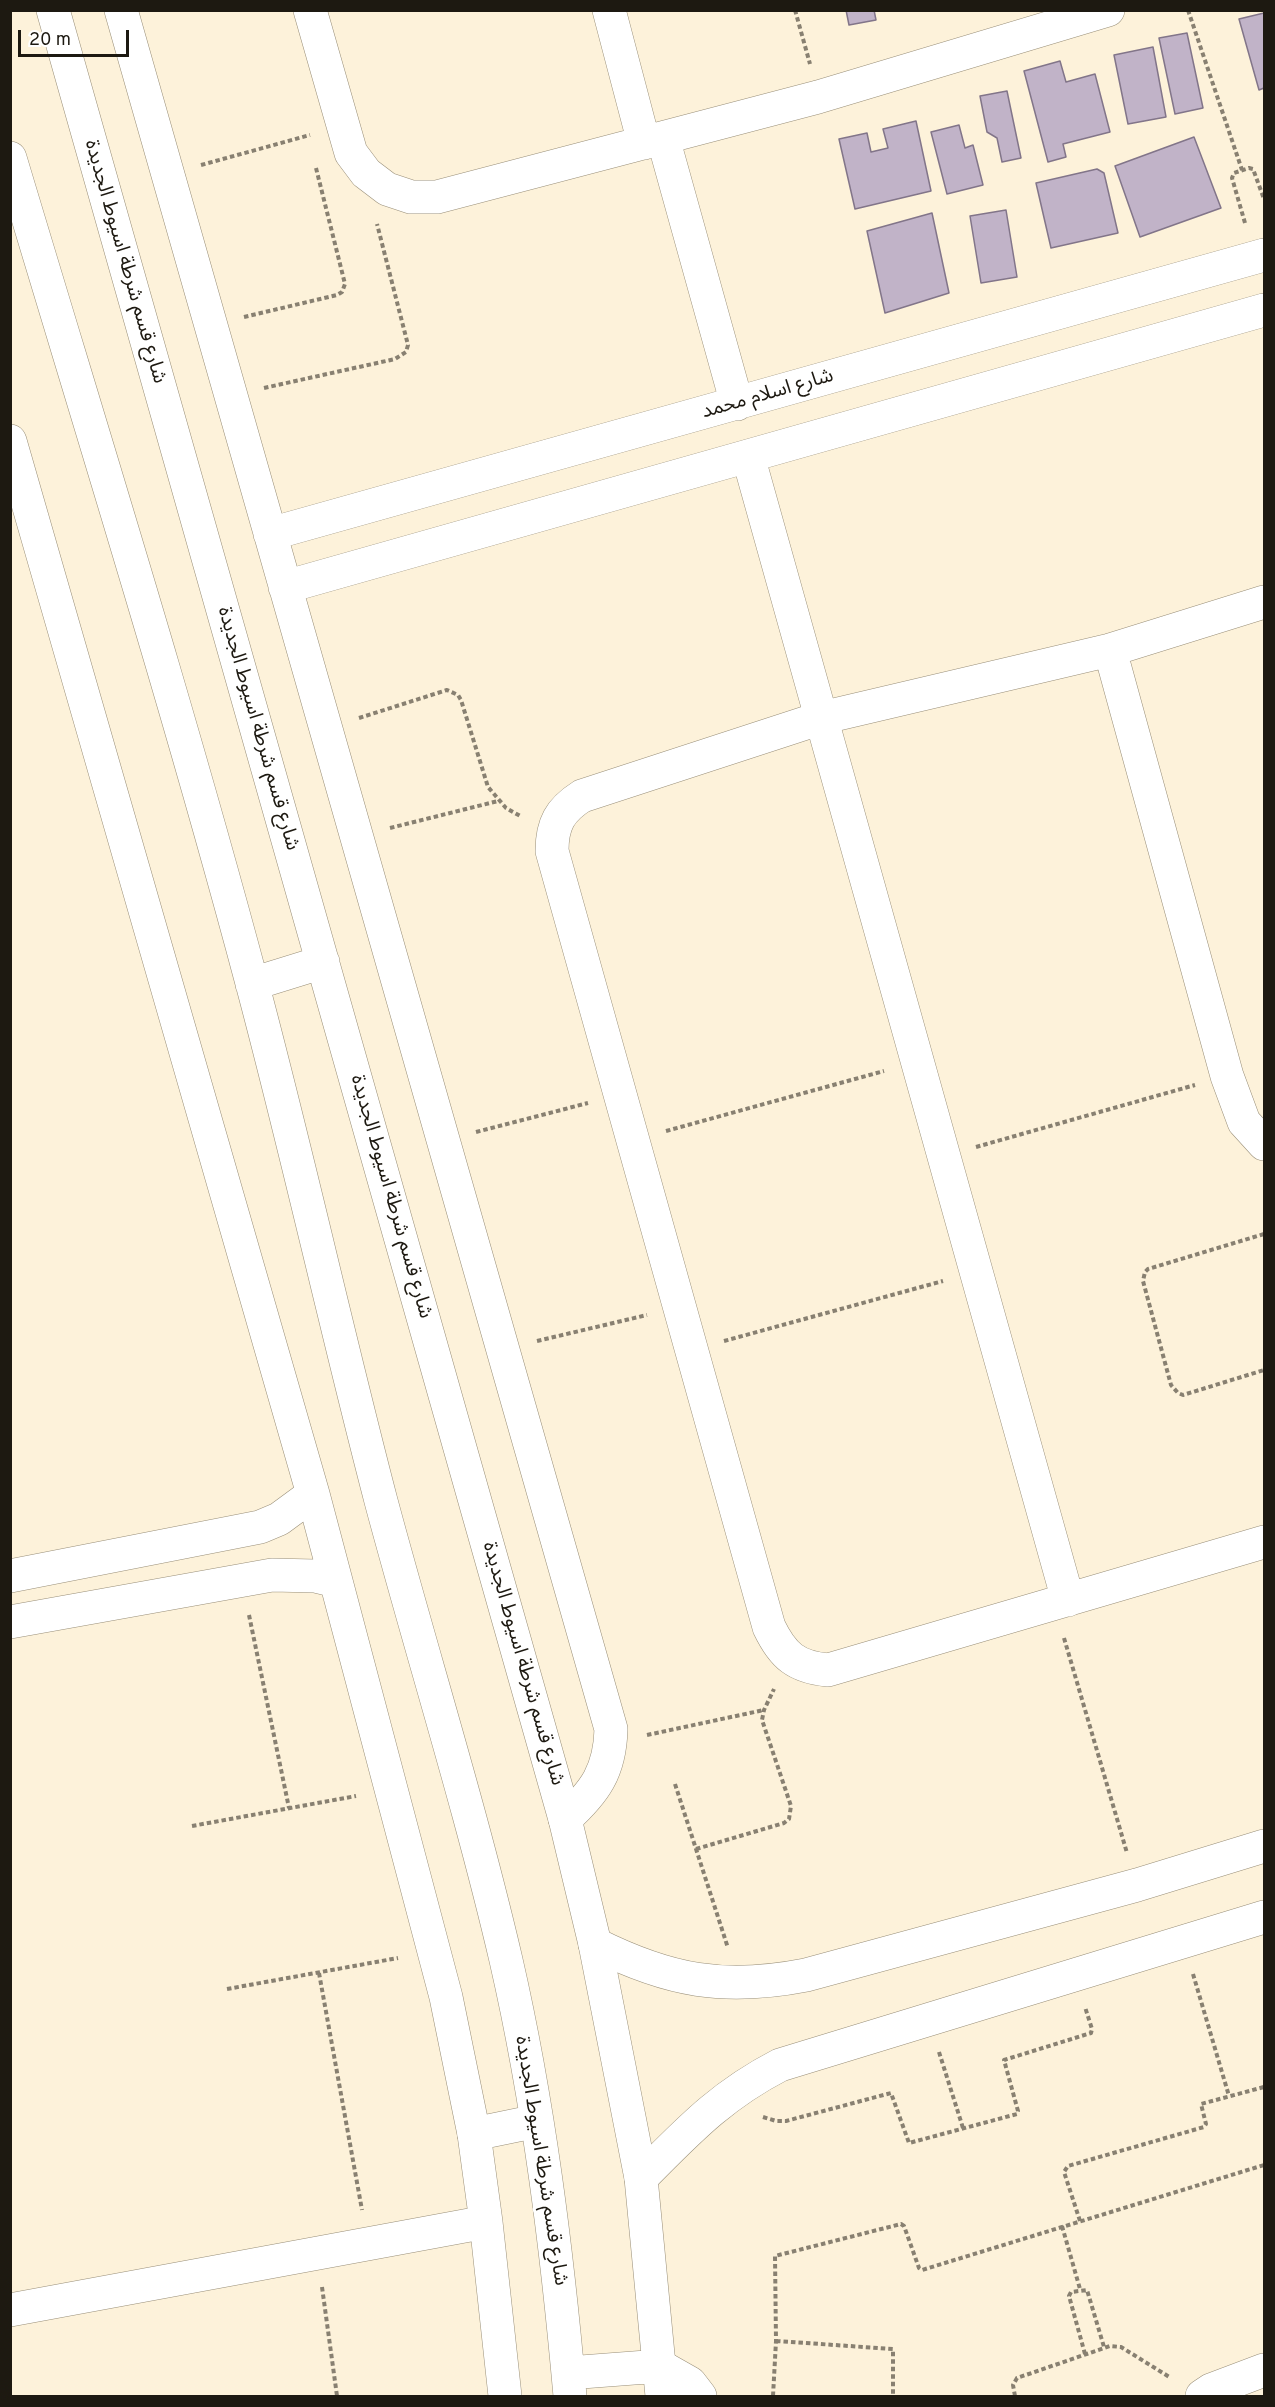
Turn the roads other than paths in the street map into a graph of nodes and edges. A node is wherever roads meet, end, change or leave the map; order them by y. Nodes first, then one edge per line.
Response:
1 (52, 10) edge
2 (121, 10) edge
3 (310, 10) edge
4 (609, 10) edge
5 (1108, 10) edge
6 (654, 140) junction
7 (10, 158) edge
8 (1259, 257) edge
9 (1264, 310) edge
10 (1011, 327) junction
11 (1025, 377) junction
12 (737, 404) junction
13 (10, 441) edge
14 (748, 456) junction
15 (270, 534) junction
16 (285, 587) junction
17 (1264, 602) edge
18 (1110, 650) junction
19 (821, 718) junction
20 (323, 962) junction
21 (252, 984) junction
22 (1264, 1144) edge
23 (313, 1494) junction
24 (1264, 1542) edge
25 (10, 1575) edge
26 (336, 1581) junction
27 (1061, 1602) junction
28 (10, 1623) edge
29 (565, 1819) junction
30 (1264, 1846) edge
31 (1264, 1917) edge
32 (595, 1944) junction
33 (537, 2121) junction
34 (474, 2134) junction
35 (641, 2178) junction
36 (486, 2222) junction
37 (10, 2310) edge
38 (1264, 2370) edge
39 (661, 2382) edge
40 (569, 2385) edge
41 (1191, 2390) edge
42 (505, 2397) edge
43 (700, 2397) edge

1 - 20 street, شارع قسم شرطة اسيوط الجديدة
2 - 15 street
3 - 6 street
4 - 6 street
5 - 6 street
6 - 12 street
7 - 21 street, شارع قسم شرطة اسيوط الجديدة
8 - 10 street, شارع اسلام محمد
9 - 11 street
10 - 11 street
10 - 12 street, شارع اسلام محمد
11 - 14 street
12 - 15 street, شارع اسلام محمد
13 - 23 street
14 - 16 street
14 - 19 street
15 - 16 street
16 - 29 street
17 - 18 street
18 - 19 street
18 - 22 street
19 - 27 street
19 - 27 street
20 - 21 street
20 - 29 street, شارع قسم شرطة اسيوط الجديدة
21 - 33 street, شارع قسم شرطة اسيوط الجديدة
23 - 25 street
23 - 26 street
24 - 27 street
26 - 28 street
26 - 34 street
29 - 32 street, شارع قسم شرطة اسيوط الجديدة
30 - 32 street
31 - 35 street
32 - 35 street, شارع قسم شرطة اسيوط الجديدة
33 - 34 street
33 - 40 street, شارع قسم شرطة اسيوط الجديدة
34 - 36 street
35 - 39 street, شارع قسم شرطة اسيوط الجديدة
36 - 37 street
36 - 42 street
38 - 41 street
39 - 40 street
39 - 43 street

